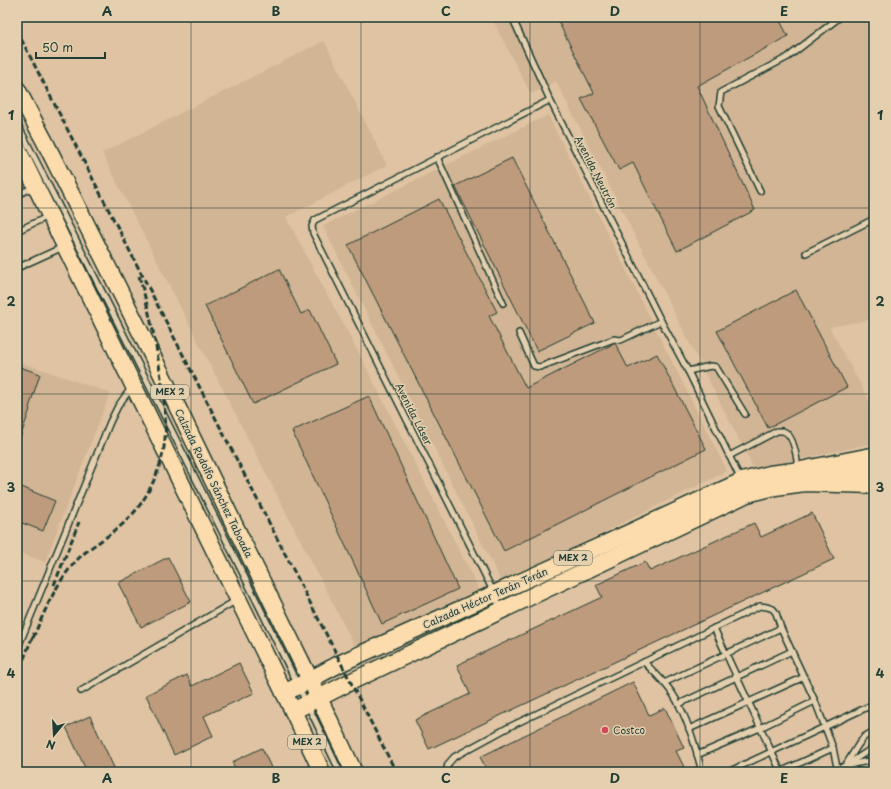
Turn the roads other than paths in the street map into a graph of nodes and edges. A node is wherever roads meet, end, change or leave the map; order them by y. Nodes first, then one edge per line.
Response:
1 (512, 17) edge
2 (840, 17) edge
3 (17, 89) edge
4 (550, 100) junction
5 (17, 123) edge
6 (17, 148) edge
7 (437, 158) junction
8 (28, 178) edge
9 (760, 191) dead end
10 (17, 195) edge
11 (51, 216) junction
12 (874, 219) edge
13 (17, 231) edge
14 (65, 245) junction
15 (806, 253) dead end
16 (17, 268) edge
17 (503, 303) dead end
18 (661, 321) junction
19 (519, 333) dead end
20 (688, 371) junction
21 (133, 386) junction
22 (745, 414) dead end
23 (729, 456) junction
24 (874, 456) edge
25 (803, 469) junction
26 (874, 471) edge
27 (874, 484) edge
28 (744, 487) junction
29 (494, 593) junction
30 (238, 600) junction
31 (501, 610) junction
32 (714, 628) junction
33 (782, 628) junction
34 (17, 650) edge
35 (792, 651) junction
36 (726, 653) junction
37 (644, 662) junction
38 (737, 677) junction
39 (804, 677) junction
40 (664, 683) junction
41 (297, 686) junction
42 (81, 691) dead end
43 (815, 701) junction
44 (749, 702) junction
45 (679, 704) junction
46 (874, 704) edge
47 (307, 705) junction
48 (825, 727) junction
49 (760, 728) junction
50 (689, 729) junction
51 (874, 731) edge
52 (874, 747) edge
53 (833, 748) junction
54 (771, 751) junction
55 (697, 755) junction
56 (874, 760) edge
57 (845, 766) junction
58 (837, 770) edge
59 (322, 772) edge
60 (340, 772) edge
61 (354, 772) edge
62 (446, 772) edge
63 (702, 772) edge
64 (728, 772) edge
65 (781, 772) edge
66 (826, 772) edge
67 (859, 772) edge

1 - 4 lane, Avenida Neutrón
2 - 9 lane
3 - 41 main road, Calzada Rodolfo Sánchez Taboada / MEX 2
4 - 7 lane
4 - 18 lane, Avenida Neutrón
5 - 41 lane
6 - 8 main road, Calzada Rodolfo Sánchez Taboada / MEX 2
7 - 17 lane
7 - 29 lane, Avenida Láser
8 - 10 lane
8 - 11 main road, Calzada Rodolfo Sánchez Taboada / MEX 2
11 - 13 lane
11 - 14 main road, Calzada Rodolfo Sánchez Taboada / MEX 2
12 - 15 lane
14 - 16 lane
14 - 21 main road, Calzada Rodolfo Sánchez Taboada / MEX 2
18 - 19 lane
18 - 20 lane, Avenida Neutrón
20 - 22 lane
20 - 23 lane, Avenida Neutrón
21 - 30 main road, Calzada Rodolfo Sánchez Taboada / MEX 2
21 - 34 lane
23 - 25 lane
23 - 28 lane, Avenida Neutrón
24 - 25 highway
25 - 26 main road, Calzada Héctor Terán Terán / MEX 2
25 - 28 main road, Calzada Héctor Terán Terán / MEX 2
27 - 28 main road, Calzada Héctor Terán Terán / MEX 2
28 - 29 main road, Calzada Héctor Terán Terán / MEX 2
28 - 31 main road, Calzada Héctor Terán Terán / MEX 2
29 - 31 lane, Avenida Láser
29 - 41 main road, Calzada Héctor Terán Terán / MEX 2
30 - 41 main road, Calzada Rodolfo Sánchez Taboada / MEX 2
30 - 42 lane
31 - 47 main road, Calzada Héctor Terán Terán / MEX 2
32 - 33 lane
32 - 36 lane
32 - 37 lane
33 - 35 lane
33 - 36 lane
35 - 38 lane
35 - 39 lane
36 - 38 lane
36 - 40 lane
37 - 40 lane
37 - 62 lane
38 - 44 lane
38 - 45 lane
39 - 43 lane
39 - 44 lane
40 - 45 lane
41 - 47 main road, Calzada Rodolfo Sánchez Taboada / MEX 2
41 - 47 main road, Calzada Rodolfo Sánchez Taboada / MEX 2
43 - 48 lane
43 - 49 lane
44 - 49 lane
44 - 50 lane
45 - 50 lane
46 - 48 lane
47 - 59 main road, Calzada Rodolfo Sánchez Taboada / MEX 2
47 - 60 lane
47 - 61 main road, Calzada Rodolfo Sánchez Taboada / MEX 2
48 - 53 lane
48 - 54 lane
49 - 54 lane
49 - 55 lane
50 - 55 lane
51 - 57 lane
52 - 57 lane
53 - 58 lane
53 - 65 lane
54 - 64 lane
54 - 65 lane
55 - 63 lane
56 - 57 lane
57 - 58 lane
57 - 67 lane
58 - 66 lane

